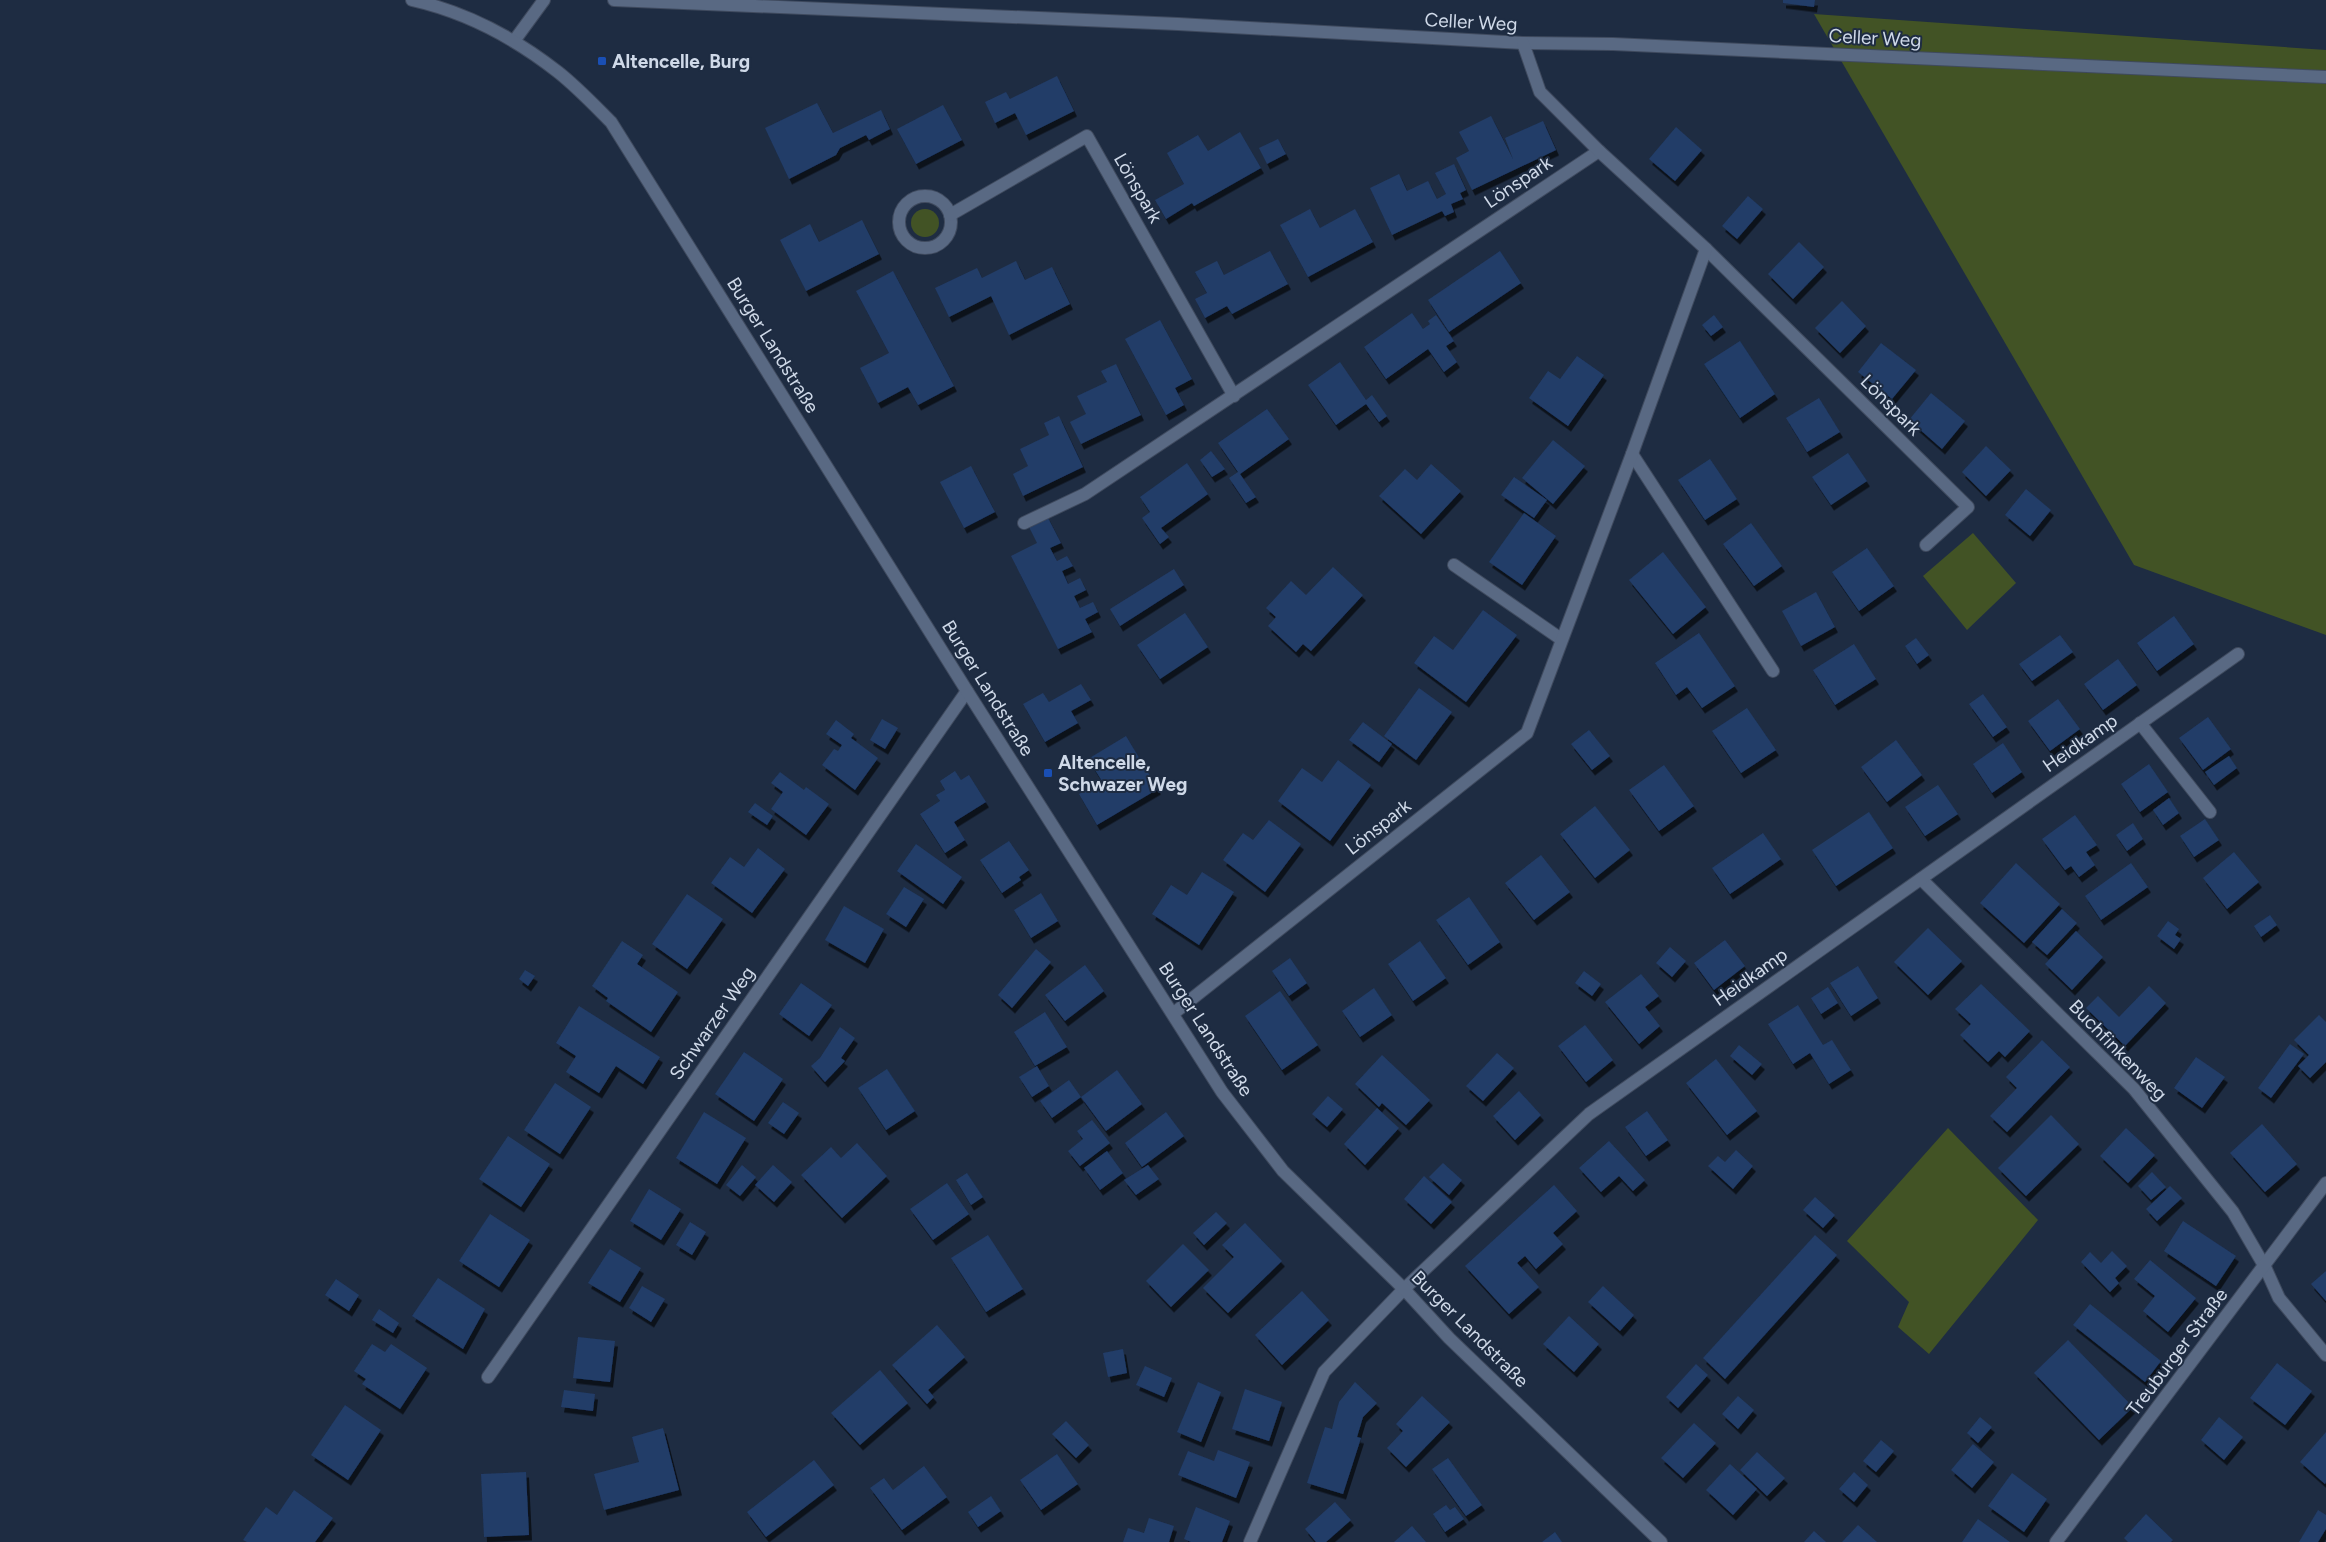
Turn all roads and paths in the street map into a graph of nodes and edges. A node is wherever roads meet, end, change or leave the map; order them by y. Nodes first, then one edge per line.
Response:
1 (412, 0) edge
2 (544, 0) edge
3 (614, 0) edge
4 (514, 41) junction
5 (1523, 44) junction
6 (2326, 77) edge
7 (1599, 151) junction
8 (950, 215) junction
9 (1706, 249) junction
10 (1234, 396) junction
11 (1632, 454) junction
12 (1024, 523) dead end
13 (1926, 545) dead end
14 (1454, 565) dead end
15 (1561, 638) junction
16 (2238, 654) dead end
17 (1773, 672) dead end
18 (967, 691) junction
19 (2140, 723) junction
20 (2210, 812) dead end
21 (1921, 879) junction
22 (1174, 1013) junction
23 (2326, 1183) edge
24 (2265, 1267) junction
25 (1404, 1289) junction
26 (2326, 1355) edge
27 (488, 1377) dead end
28 (1250, 1542) edge
29 (1661, 1542) edge
30 (2056, 1542) edge

1 - 4 street, Burger Landstraße
2 - 4 street
3 - 5 street, Celler Weg
4 - 18 street, Burger Landstraße
5 - 6 street, Celler Weg
5 - 7 street, Lönspark
7 - 9 street, Lönspark
7 - 10 street, Lönspark
8 - 8 street
8 - 10 street, Lönspark
9 - 11 street, Lönspark
9 - 13 street, Lönspark
10 - 12 street, Lönspark
11 - 15 street, Lönspark
11 - 17 street
14 - 15 street
15 - 22 street, Lönspark
16 - 19 street, Heidkamp
18 - 22 street, Burger Landstraße
18 - 27 street, Schwarzer Weg
19 - 20 street, Heidkamp
19 - 21 street, Heidkamp
21 - 24 street, Buchfinkenweg
21 - 25 street, Heidkamp
22 - 25 street, Burger Landstraße
23 - 24 street, Treuburger Straße
24 - 26 street, Buchfinkenweg
24 - 30 street, Treuburger Straße
25 - 28 street, Heidkamp
25 - 29 street, Burger Landstraße

